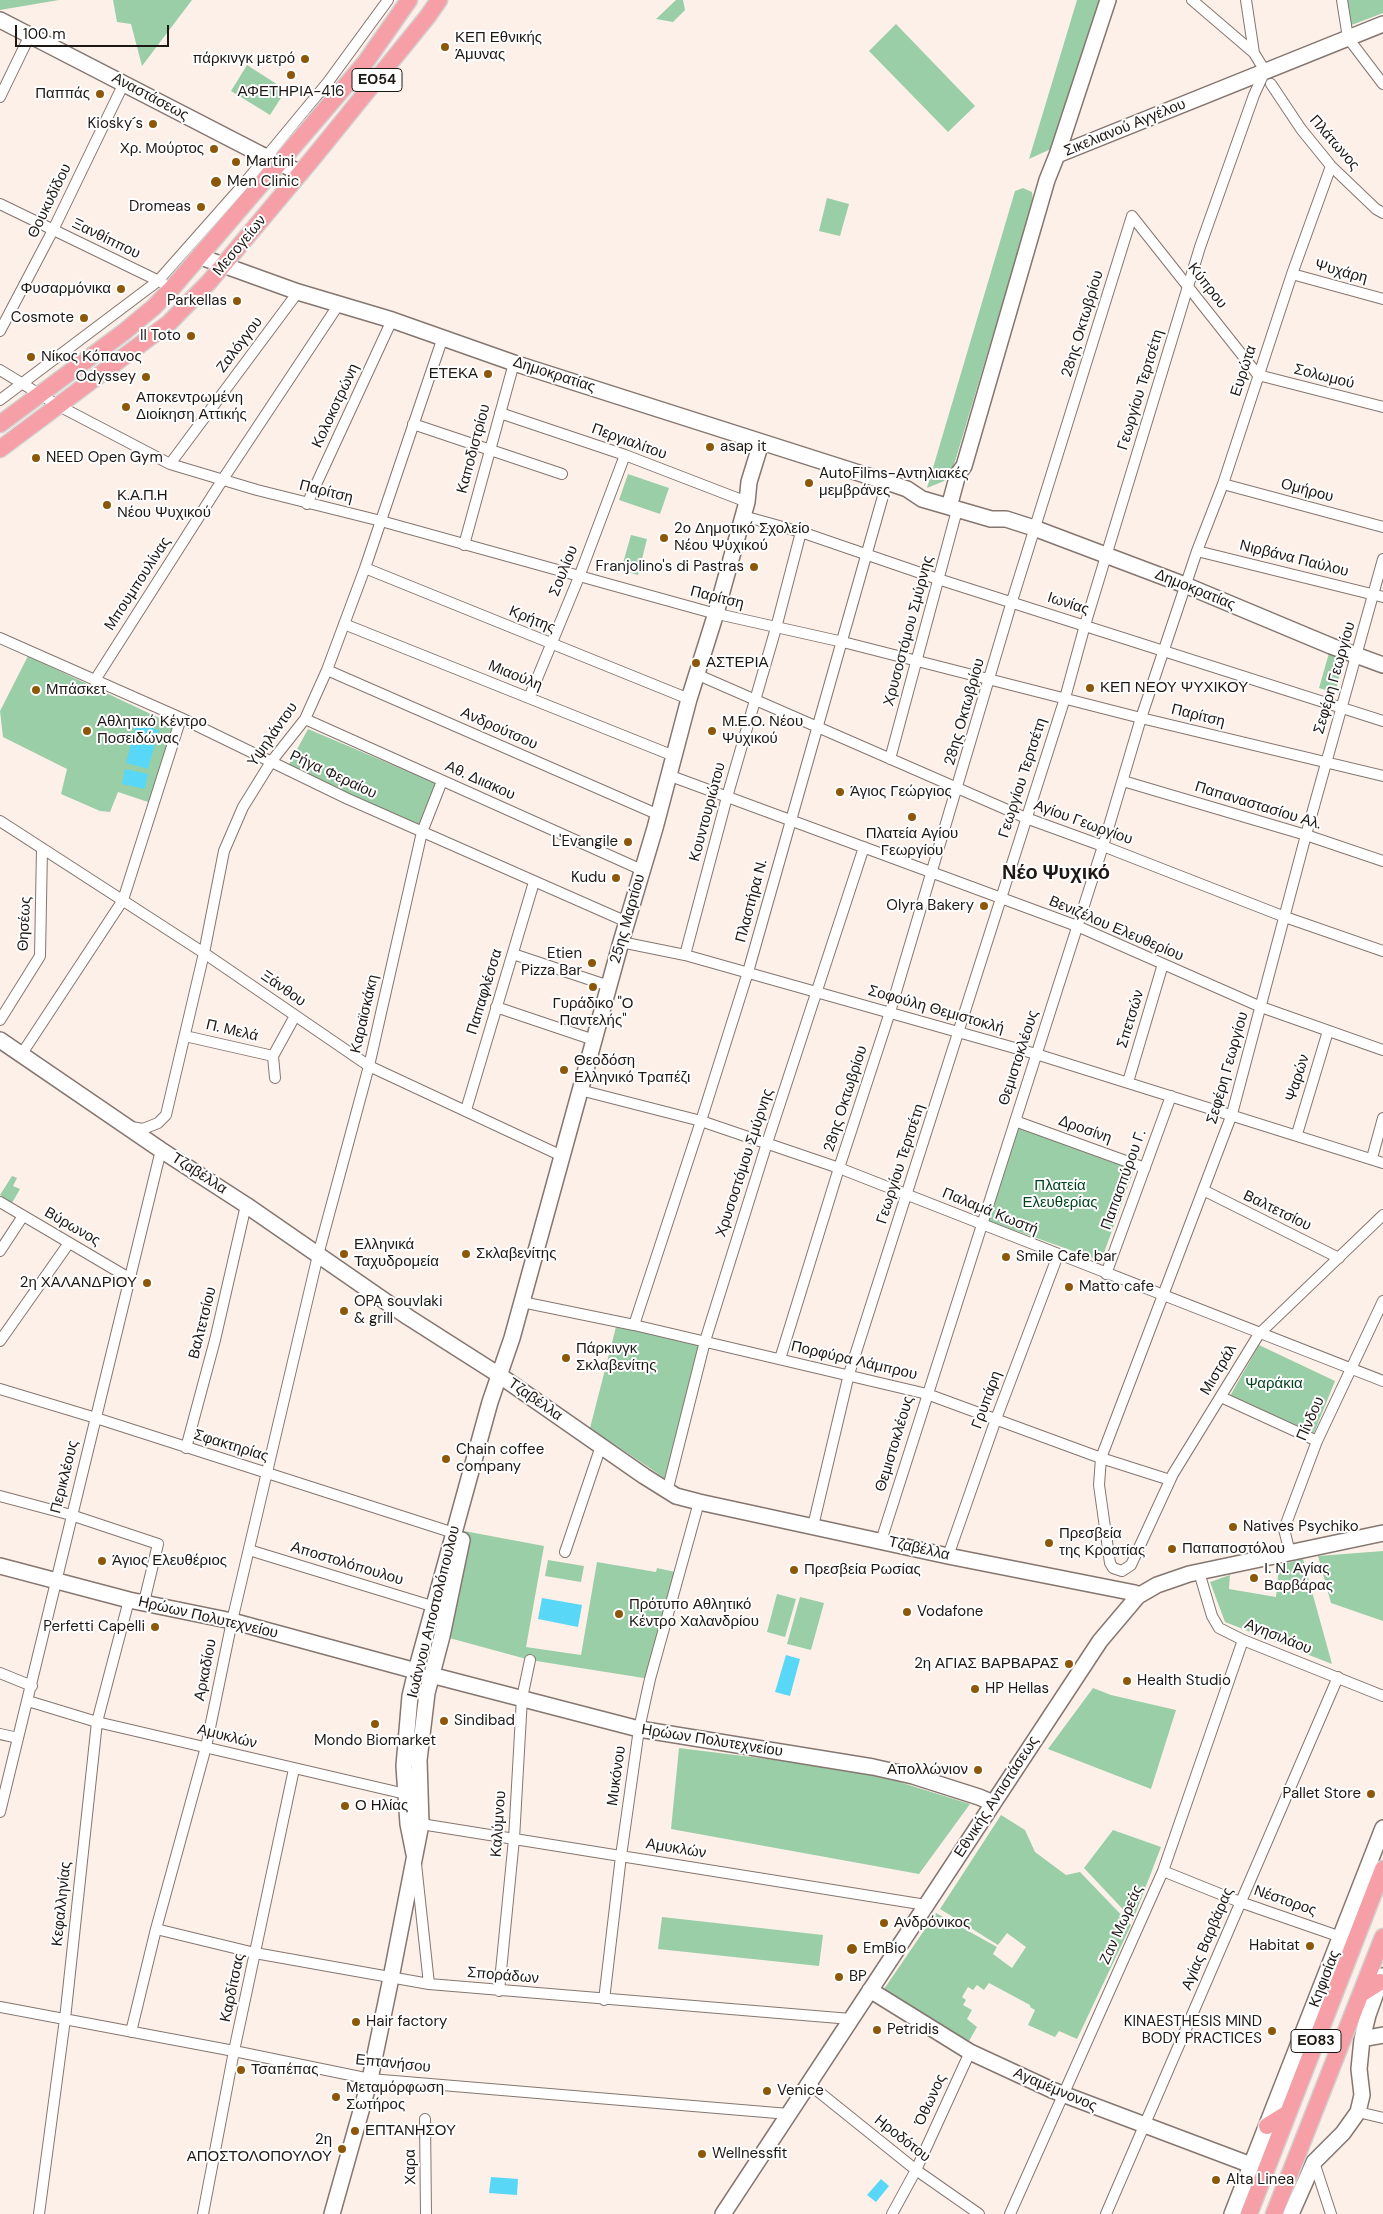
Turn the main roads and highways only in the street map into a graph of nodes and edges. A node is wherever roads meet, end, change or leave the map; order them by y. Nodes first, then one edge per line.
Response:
1 (409, 0) edge
2 (439, 0) edge
3 (242, 186) road end
4 (243, 208) junction
5 (0, 424) edge
6 (0, 449) edge
7 (1383, 1869) edge
8 (1383, 1937) edge
9 (1340, 1941) road end
10 (1345, 1966) junction
11 (1382, 1978) edge
12 (1361, 1994) junction
13 (1288, 2113) junction
14 (1267, 2126) road end
15 (1289, 2204) edge
16 (1249, 2214) edge
17 (1274, 2214) edge

1 - 4 main road, Μεσογείων / ΕΟ54
2 - 6 main road, Μεσογείων / ΕΟ54
3 - 4 main road
4 - 5 main road, Μεσογείων / ΕΟ54
7 - 10 main road, Κηφισίας / ΕΟ83
8 - 12 main road, ΕΟ83
9 - 10 main road
10 - 13 main road, Κηφισίας / ΕΟ83
11 - 12 main road
12 - 15 main road, ΕΟ83
13 - 14 main road
13 - 16 main road, Κηφισίας / ΕΟ83
15 - 17 main road, ΕΟ83

